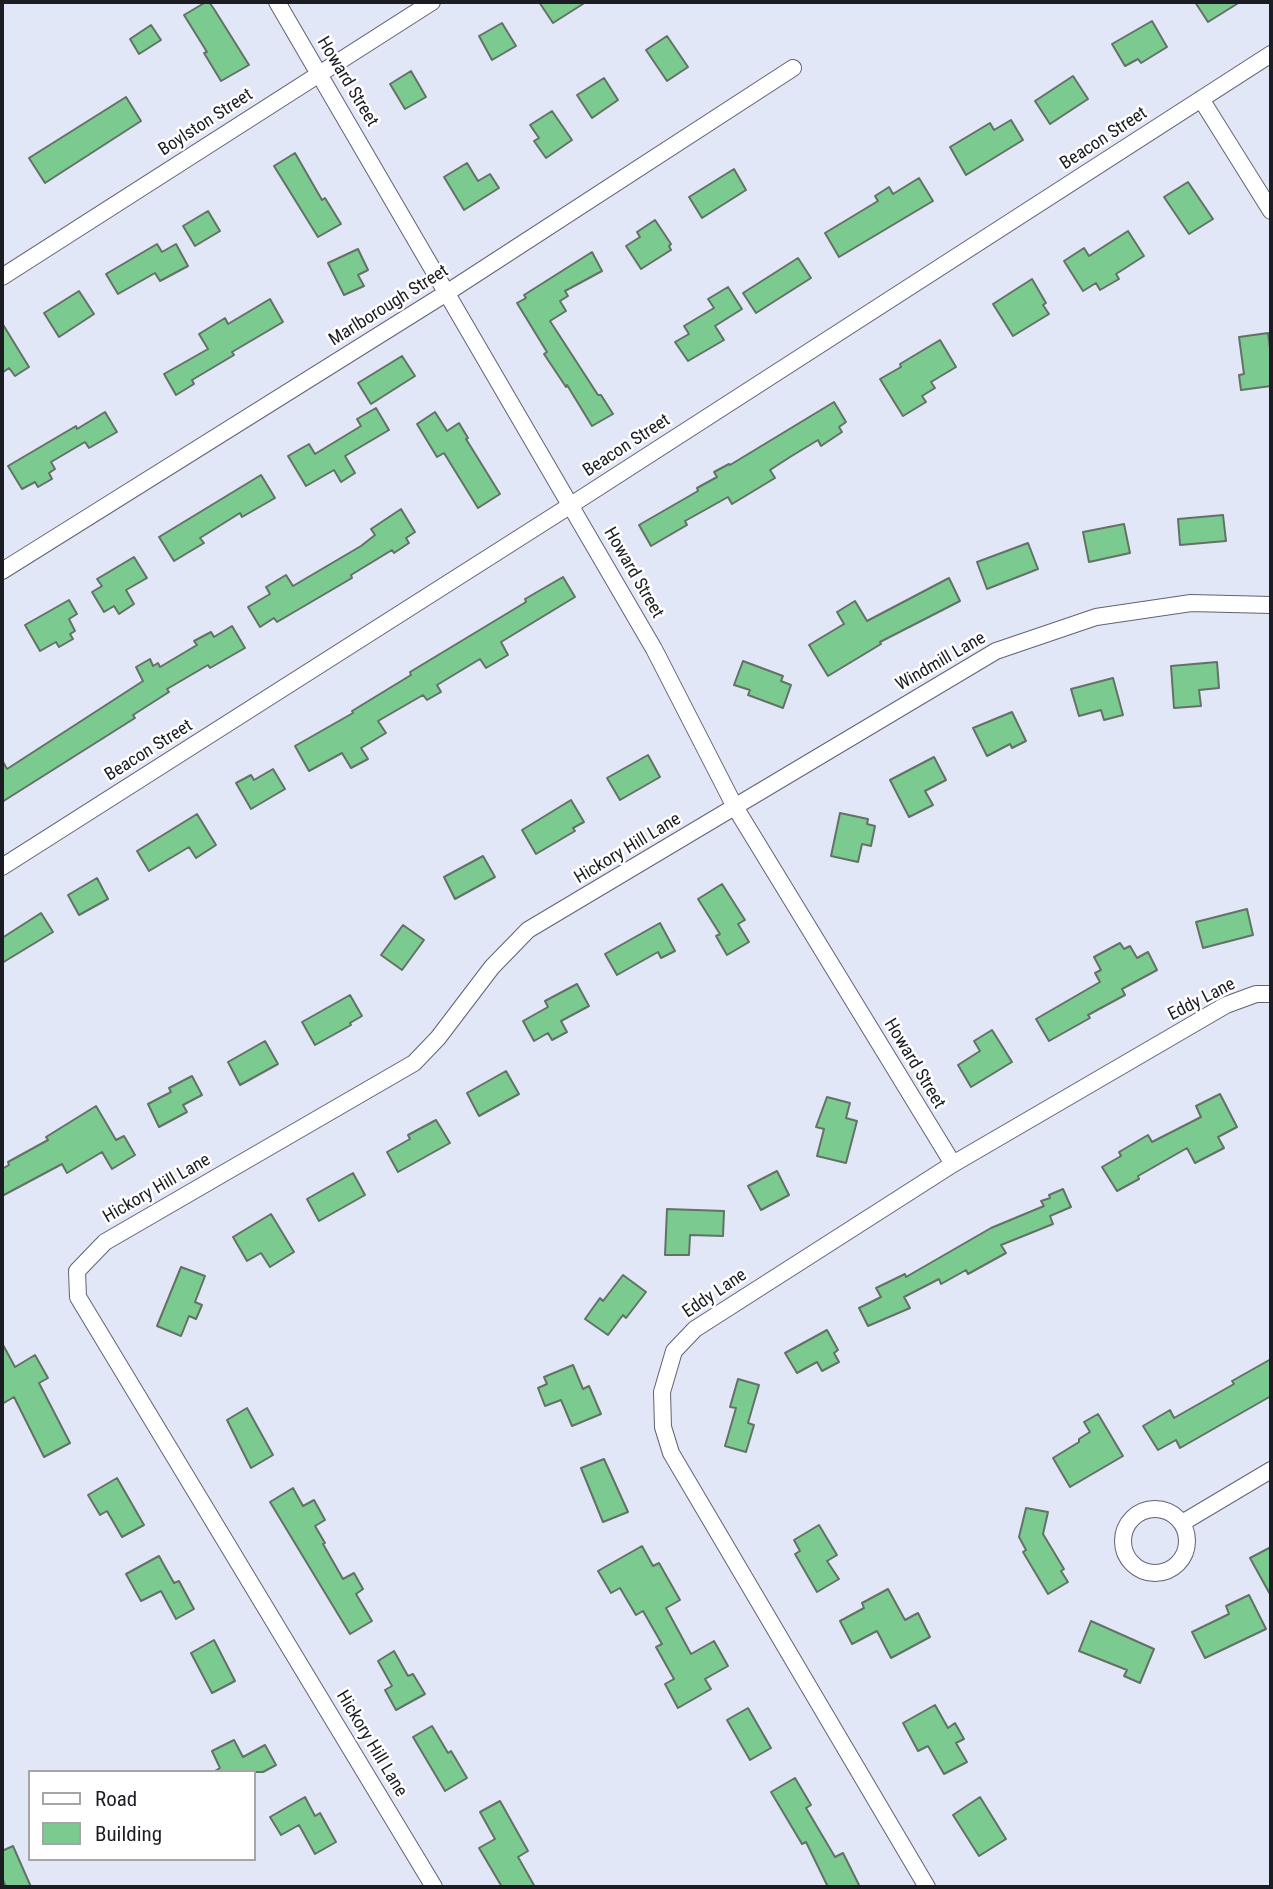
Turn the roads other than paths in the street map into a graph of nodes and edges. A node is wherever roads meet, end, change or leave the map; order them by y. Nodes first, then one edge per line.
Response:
1 (277, 2) edge
2 (432, 2) edge
3 (1271, 54) edge
4 (793, 68) dead end
5 (320, 73) junction
6 (1201, 99) junction
7 (1271, 211) edge
8 (2, 277) edge
9 (447, 292) junction
10 (571, 505) junction
11 (2, 571) edge
12 (1271, 605) edge
13 (735, 807) junction
14 (2, 867) edge
15 (1271, 994) edge
16 (953, 1164) junction
17 (1271, 1470) edge
18 (1182, 1523) junction
19 (434, 1887) edge
20 (926, 1887) edge

1 - 5 street, Howard Street
2 - 5 street, Boylston Street
3 - 6 street, Beacon Street
4 - 9 street, Marlborough Street
5 - 8 street, Boylston Street
5 - 9 street, Howard Street
6 - 7 street
6 - 10 street, Beacon Street
9 - 10 street, Howard Street
9 - 11 street, Marlborough Street
10 - 13 street, Howard Street
10 - 14 street, Beacon Street
12 - 13 street, Windmill Lane
13 - 16 street, Howard Street
13 - 19 street, Hickory Hill Lane
15 - 16 street, Eddy Lane
16 - 20 street, Eddy Lane
17 - 18 street
18 - 18 street

